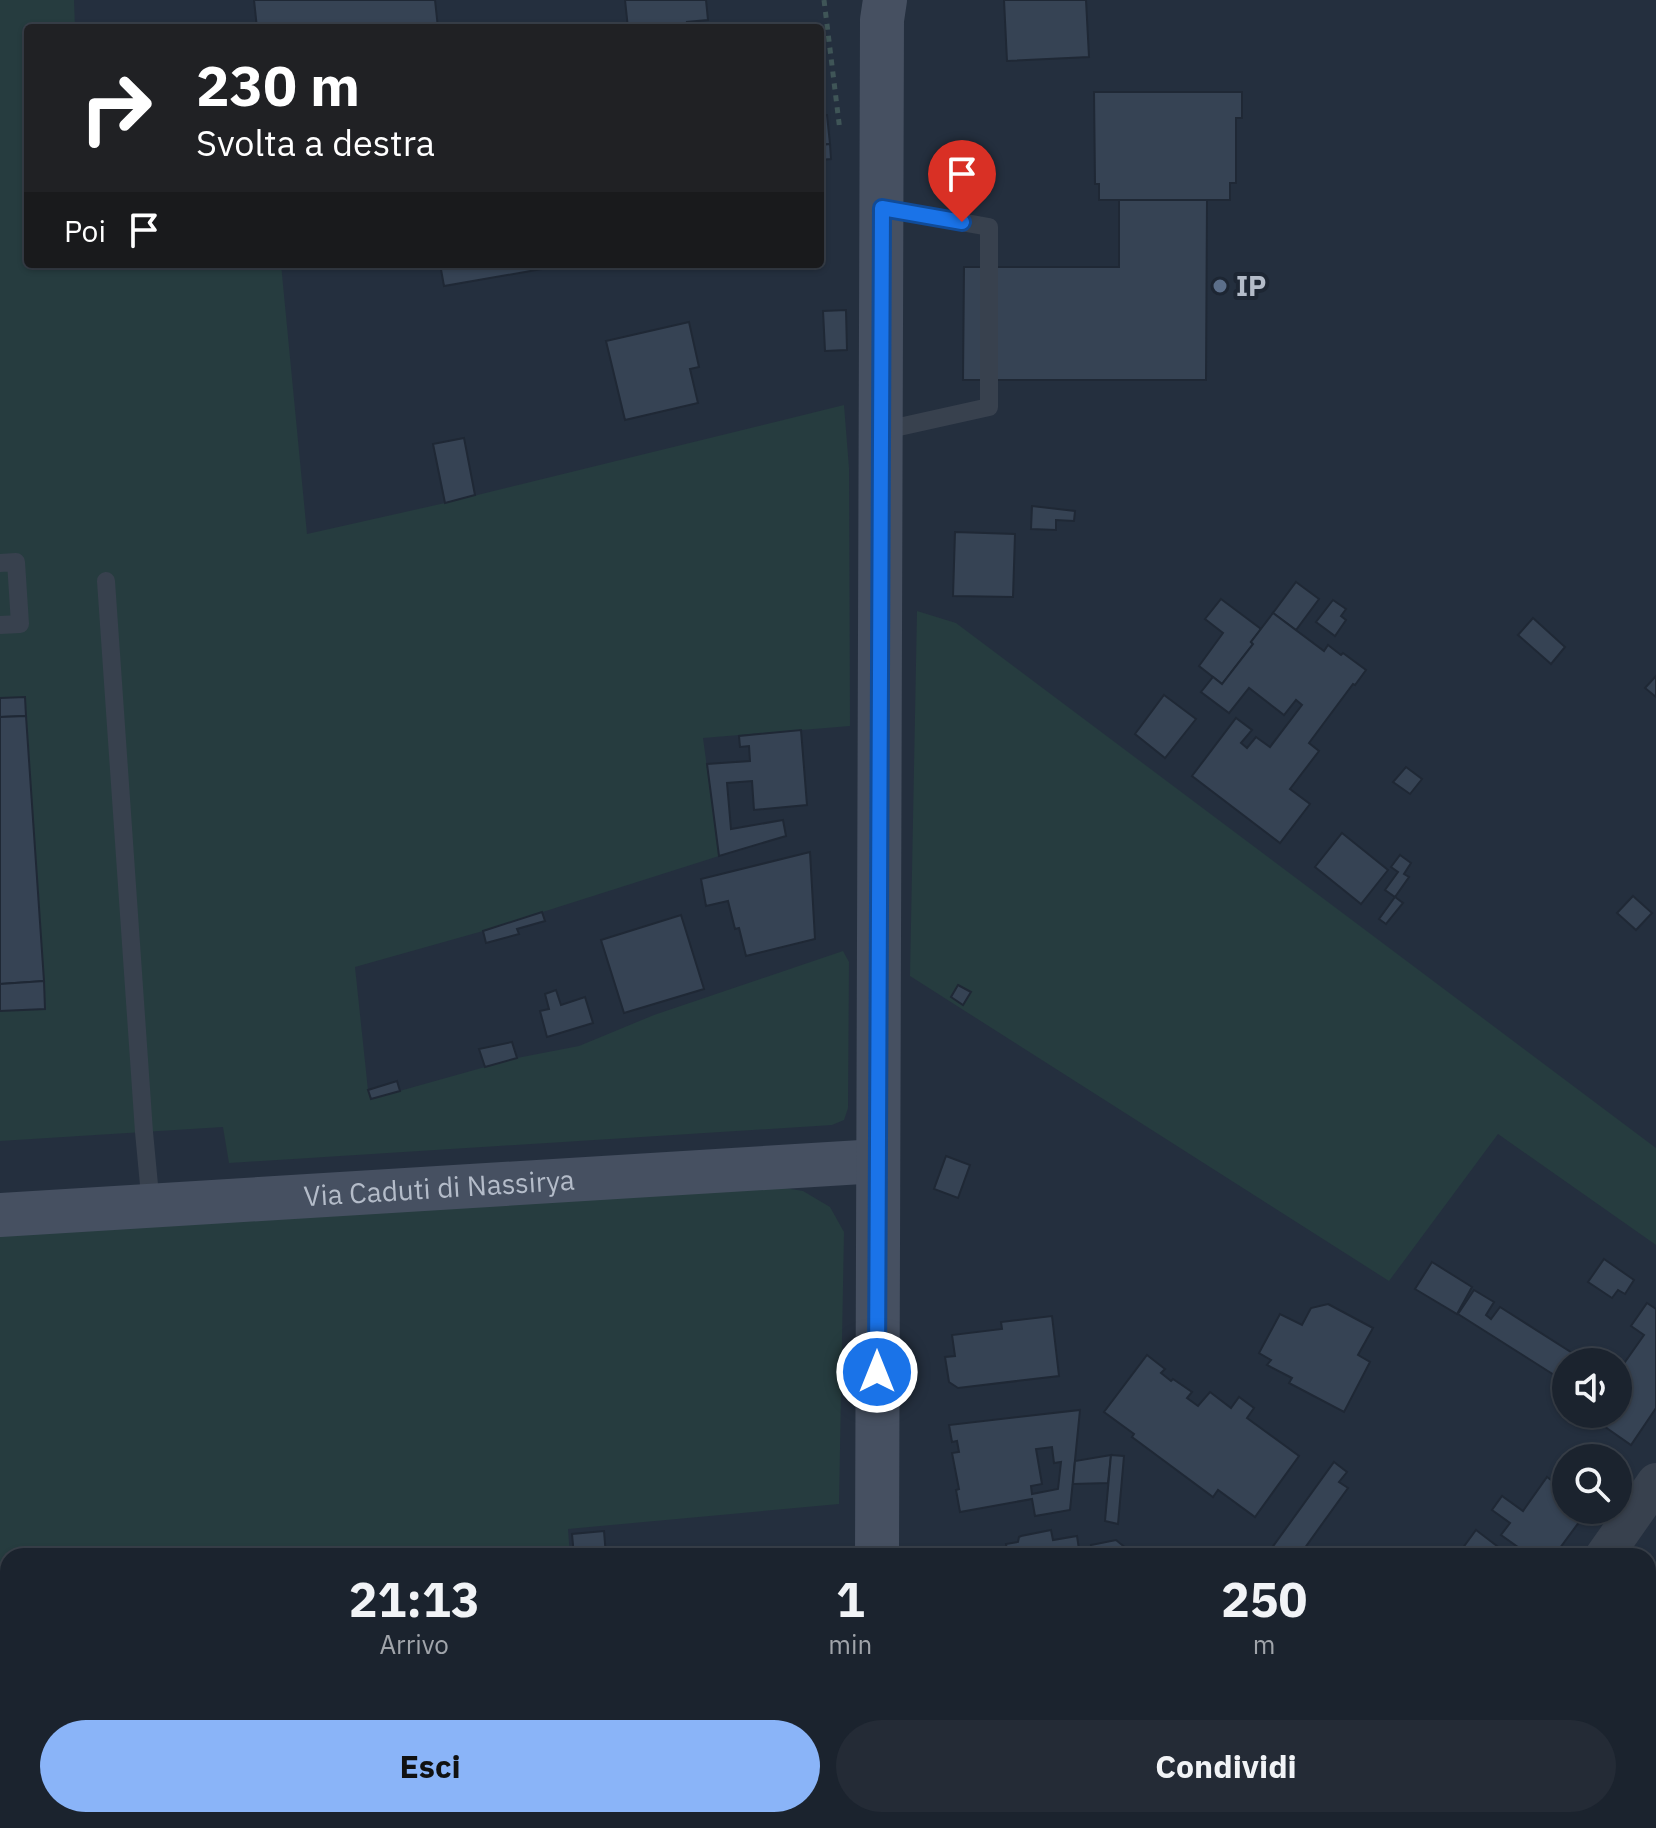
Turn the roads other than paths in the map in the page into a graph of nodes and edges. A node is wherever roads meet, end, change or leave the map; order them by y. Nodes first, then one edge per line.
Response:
1 (881, 7) edge
2 (882, 208) junction
3 (881, 431) junction
4 (0, 563) edge
5 (106, 581) dead end
6 (0, 625) edge
7 (878, 1161) junction
8 (151, 1206) junction
9 (0, 1215) edge
10 (1656, 1482) edge
11 (877, 1548) edge
12 (1610, 1548) edge

1 - 2 main road
2 - 3 main road
2 - 3 lane
3 - 7 main road
4 - 6 lane
5 - 8 lane
7 - 8 main road, Via Caduti di Nassirya
7 - 11 main road
8 - 9 main road, Via Caduti di Nassirya
10 - 12 street

